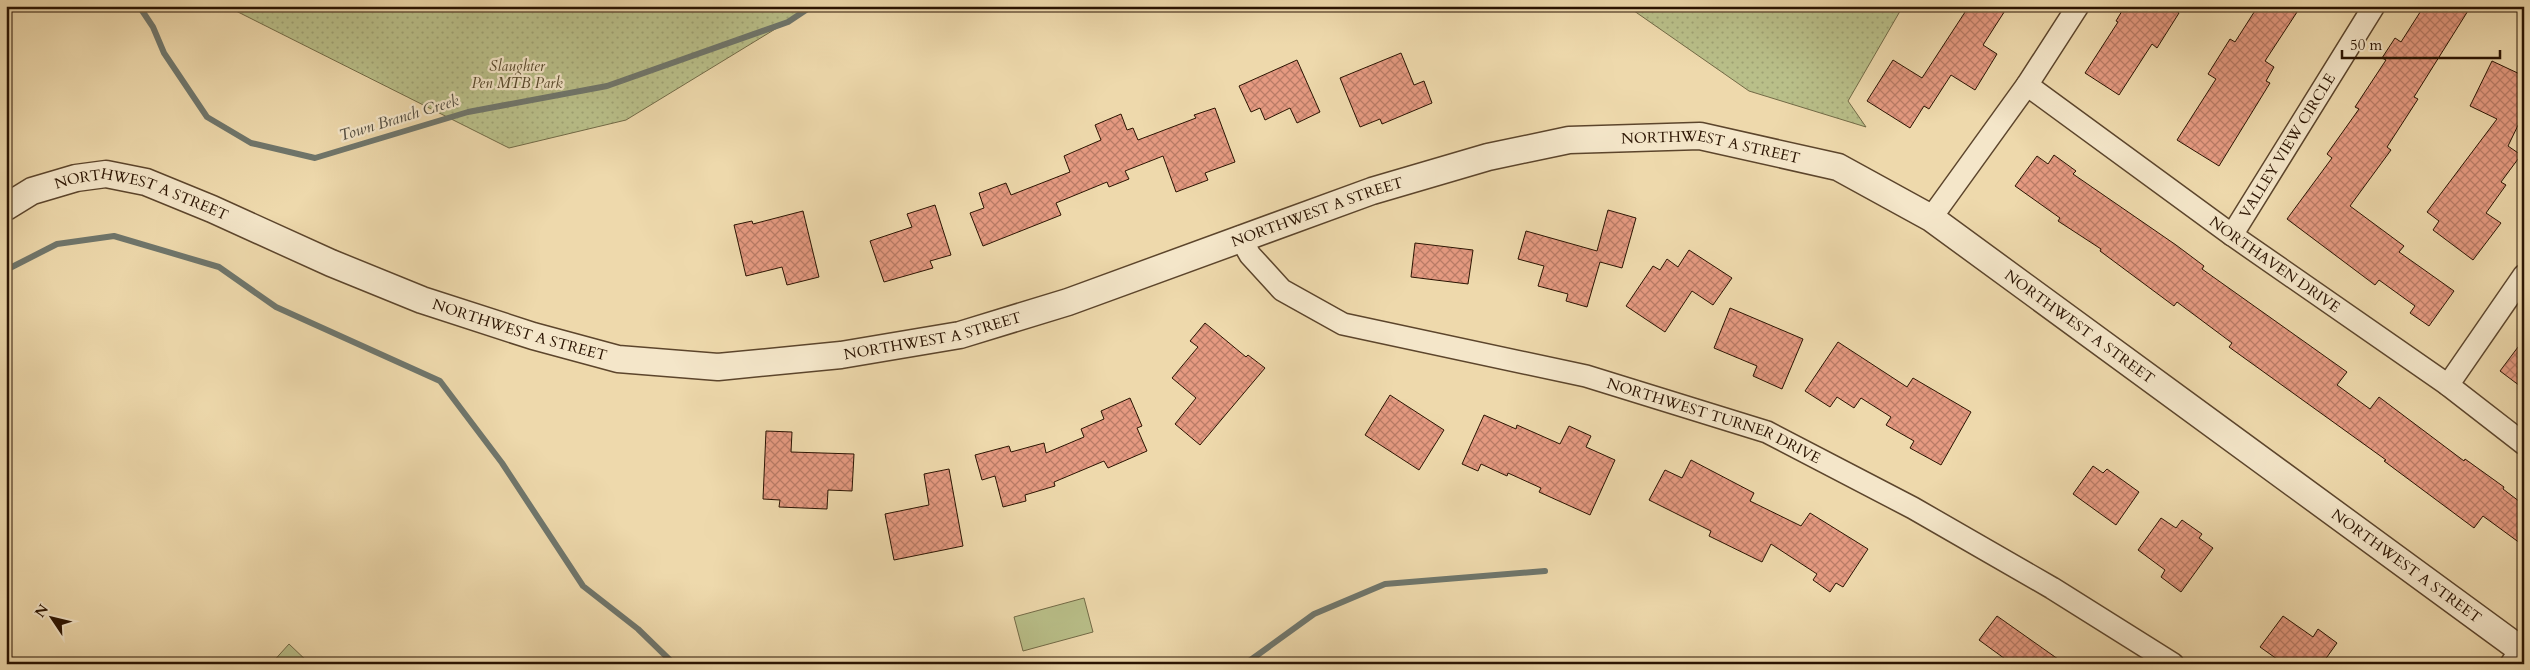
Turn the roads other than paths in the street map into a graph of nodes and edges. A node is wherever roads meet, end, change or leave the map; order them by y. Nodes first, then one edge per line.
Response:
1 (2078, 6) edge
2 (2374, 6) edge
3 (2028, 85) junction
4 (6, 208) edge
5 (1931, 218) junction
6 (2232, 236) junction
7 (1240, 237) junction
8 (2524, 275) edge
9 (2448, 385) junction
10 (2524, 444) edge
11 (2520, 653) edge
12 (2173, 664) edge

1 - 3 street
2 - 6 street, VALLEY VIEW CIRCLE
3 - 5 street
3 - 6 street, NORTHAVEN DRIVE
4 - 7 street, NORTHWEST A STREET
5 - 7 street, NORTHWEST A STREET
5 - 11 street, NORTHWEST A STREET
6 - 9 street, NORTHAVEN DRIVE
7 - 12 street, NORTHWEST TURNER DRIVE
8 - 9 street
9 - 10 street, NORTHAVEN DRIVE

